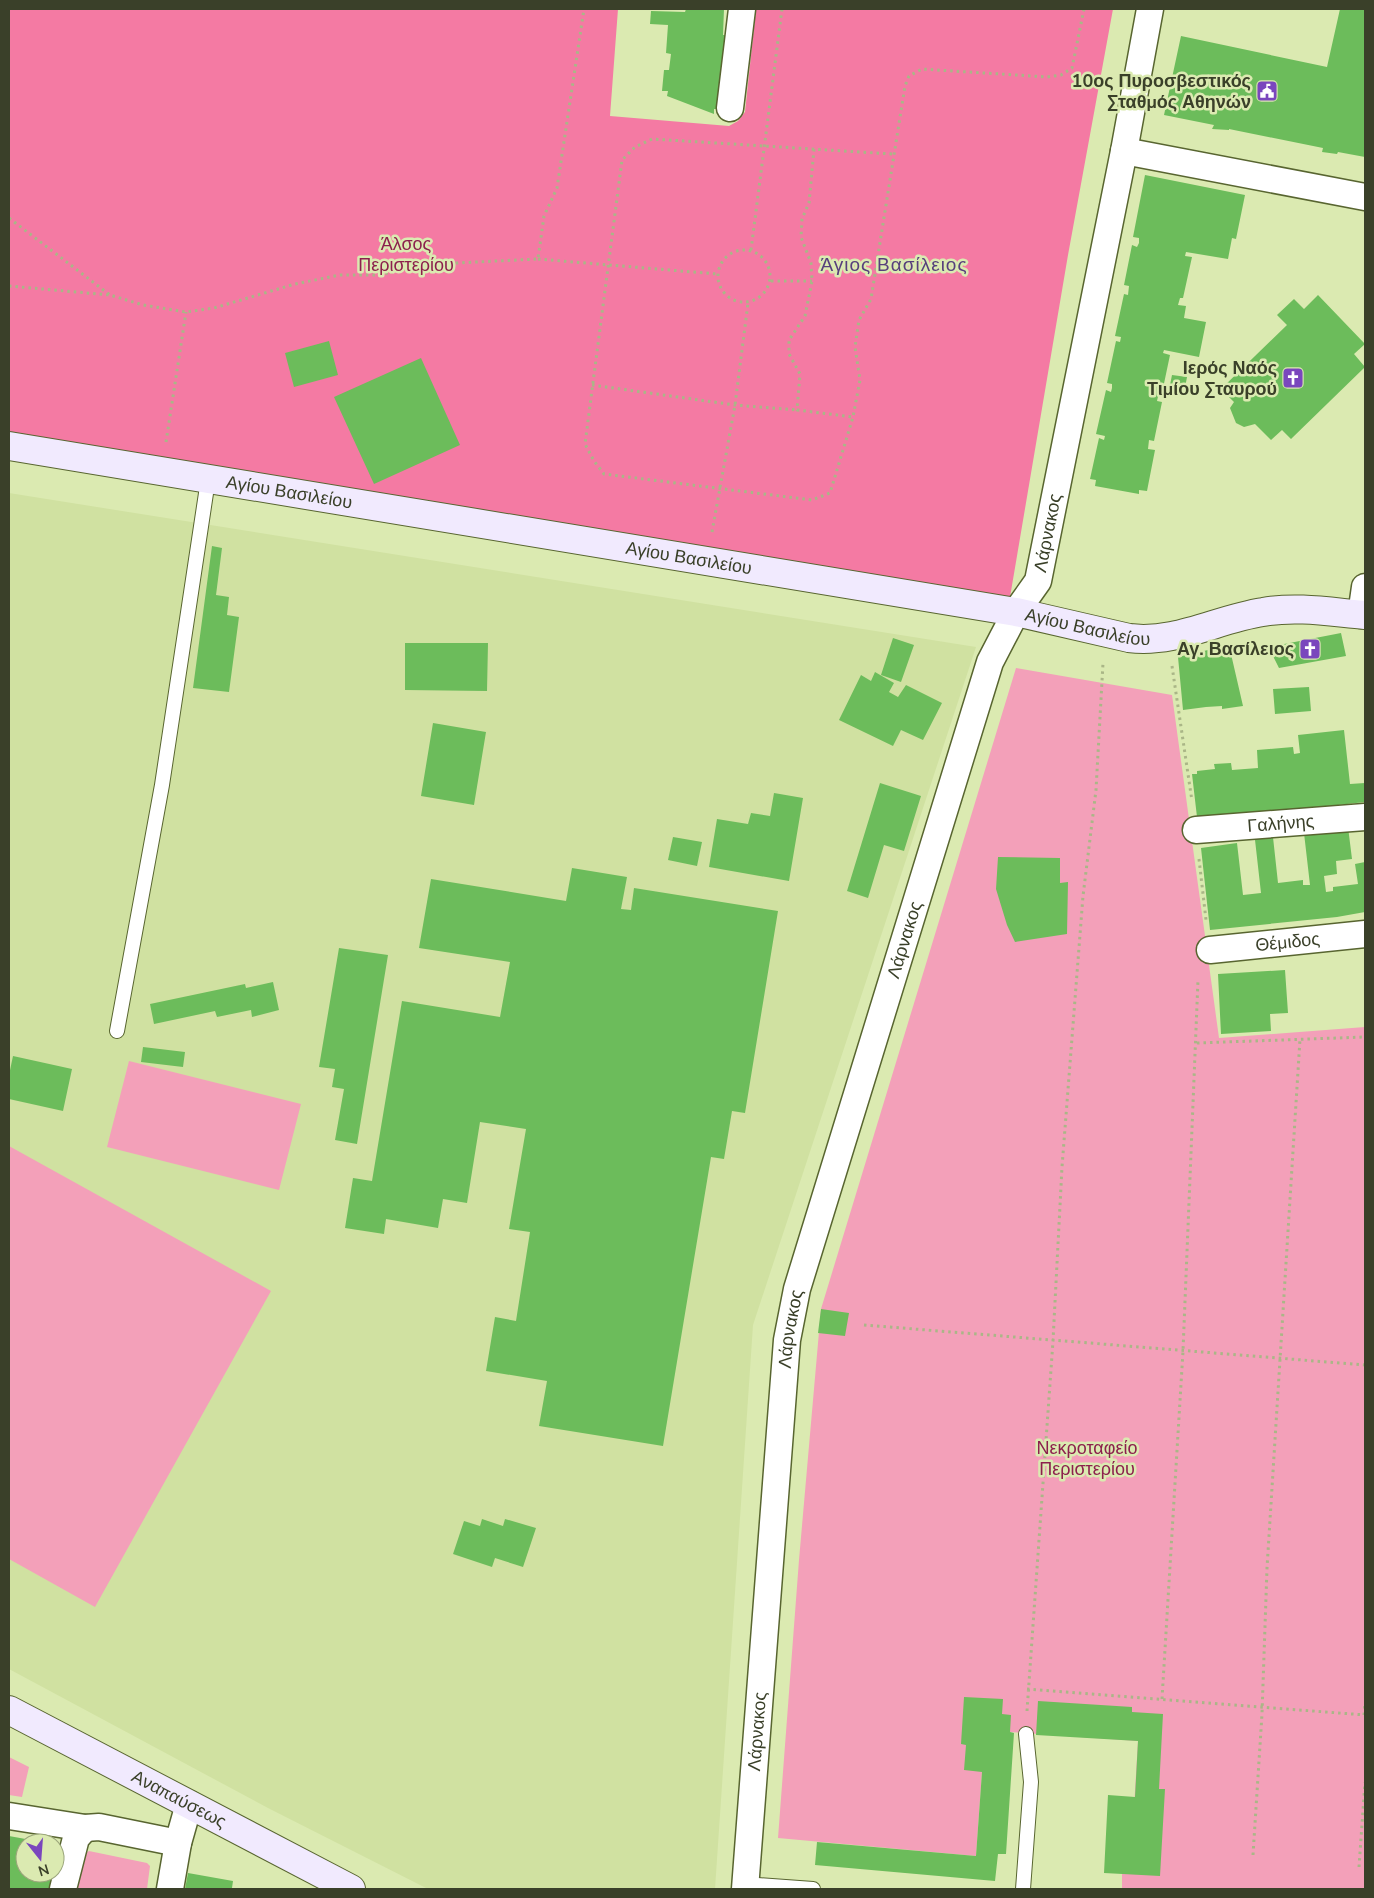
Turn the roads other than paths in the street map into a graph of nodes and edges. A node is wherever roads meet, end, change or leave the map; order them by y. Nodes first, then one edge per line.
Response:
1 (742, 9) edge
2 (1150, 9) edge
3 (730, 108) dead end
4 (1124, 151) junction
5 (1365, 197) edge
6 (9, 446) edge
7 (208, 480) junction
8 (1365, 587) edge
9 (1016, 612) junction
10 (1363, 615) edge
11 (1365, 817) edge
12 (1196, 830) road end
13 (1365, 934) edge
14 (1210, 950) road end
15 (117, 1031) dead end
16 (9, 1710) edge
17 (1026, 1734) road end
18 (189, 1804) junction
19 (9, 1816) edge
20 (85, 1828) junction
21 (178, 1843) junction
22 (745, 1887) edge
23 (63, 1889) edge
24 (170, 1889) edge
25 (351, 1889) edge
26 (813, 1889) edge
27 (1023, 1889) edge

1 - 3 street
2 - 4 street, Λάρνακος
4 - 5 street
4 - 9 street, Λάρνακος
6 - 7 street, Αγίου Βασιλείου
7 - 9 street, Αγίου Βασιλείου
7 - 15 lane
8 - 10 street
9 - 10 street, Αγίου Βασιλείου
9 - 22 street, Λάρνακος
11 - 12 street, Γαλήνης
13 - 14 street, Θέμιδος
16 - 18 street, Αναπαύσεως
17 - 27 lane
18 - 21 street
18 - 25 street, Αναπαύσεως
19 - 20 street
20 - 21 street
20 - 23 street
21 - 24 street
22 - 26 lane

